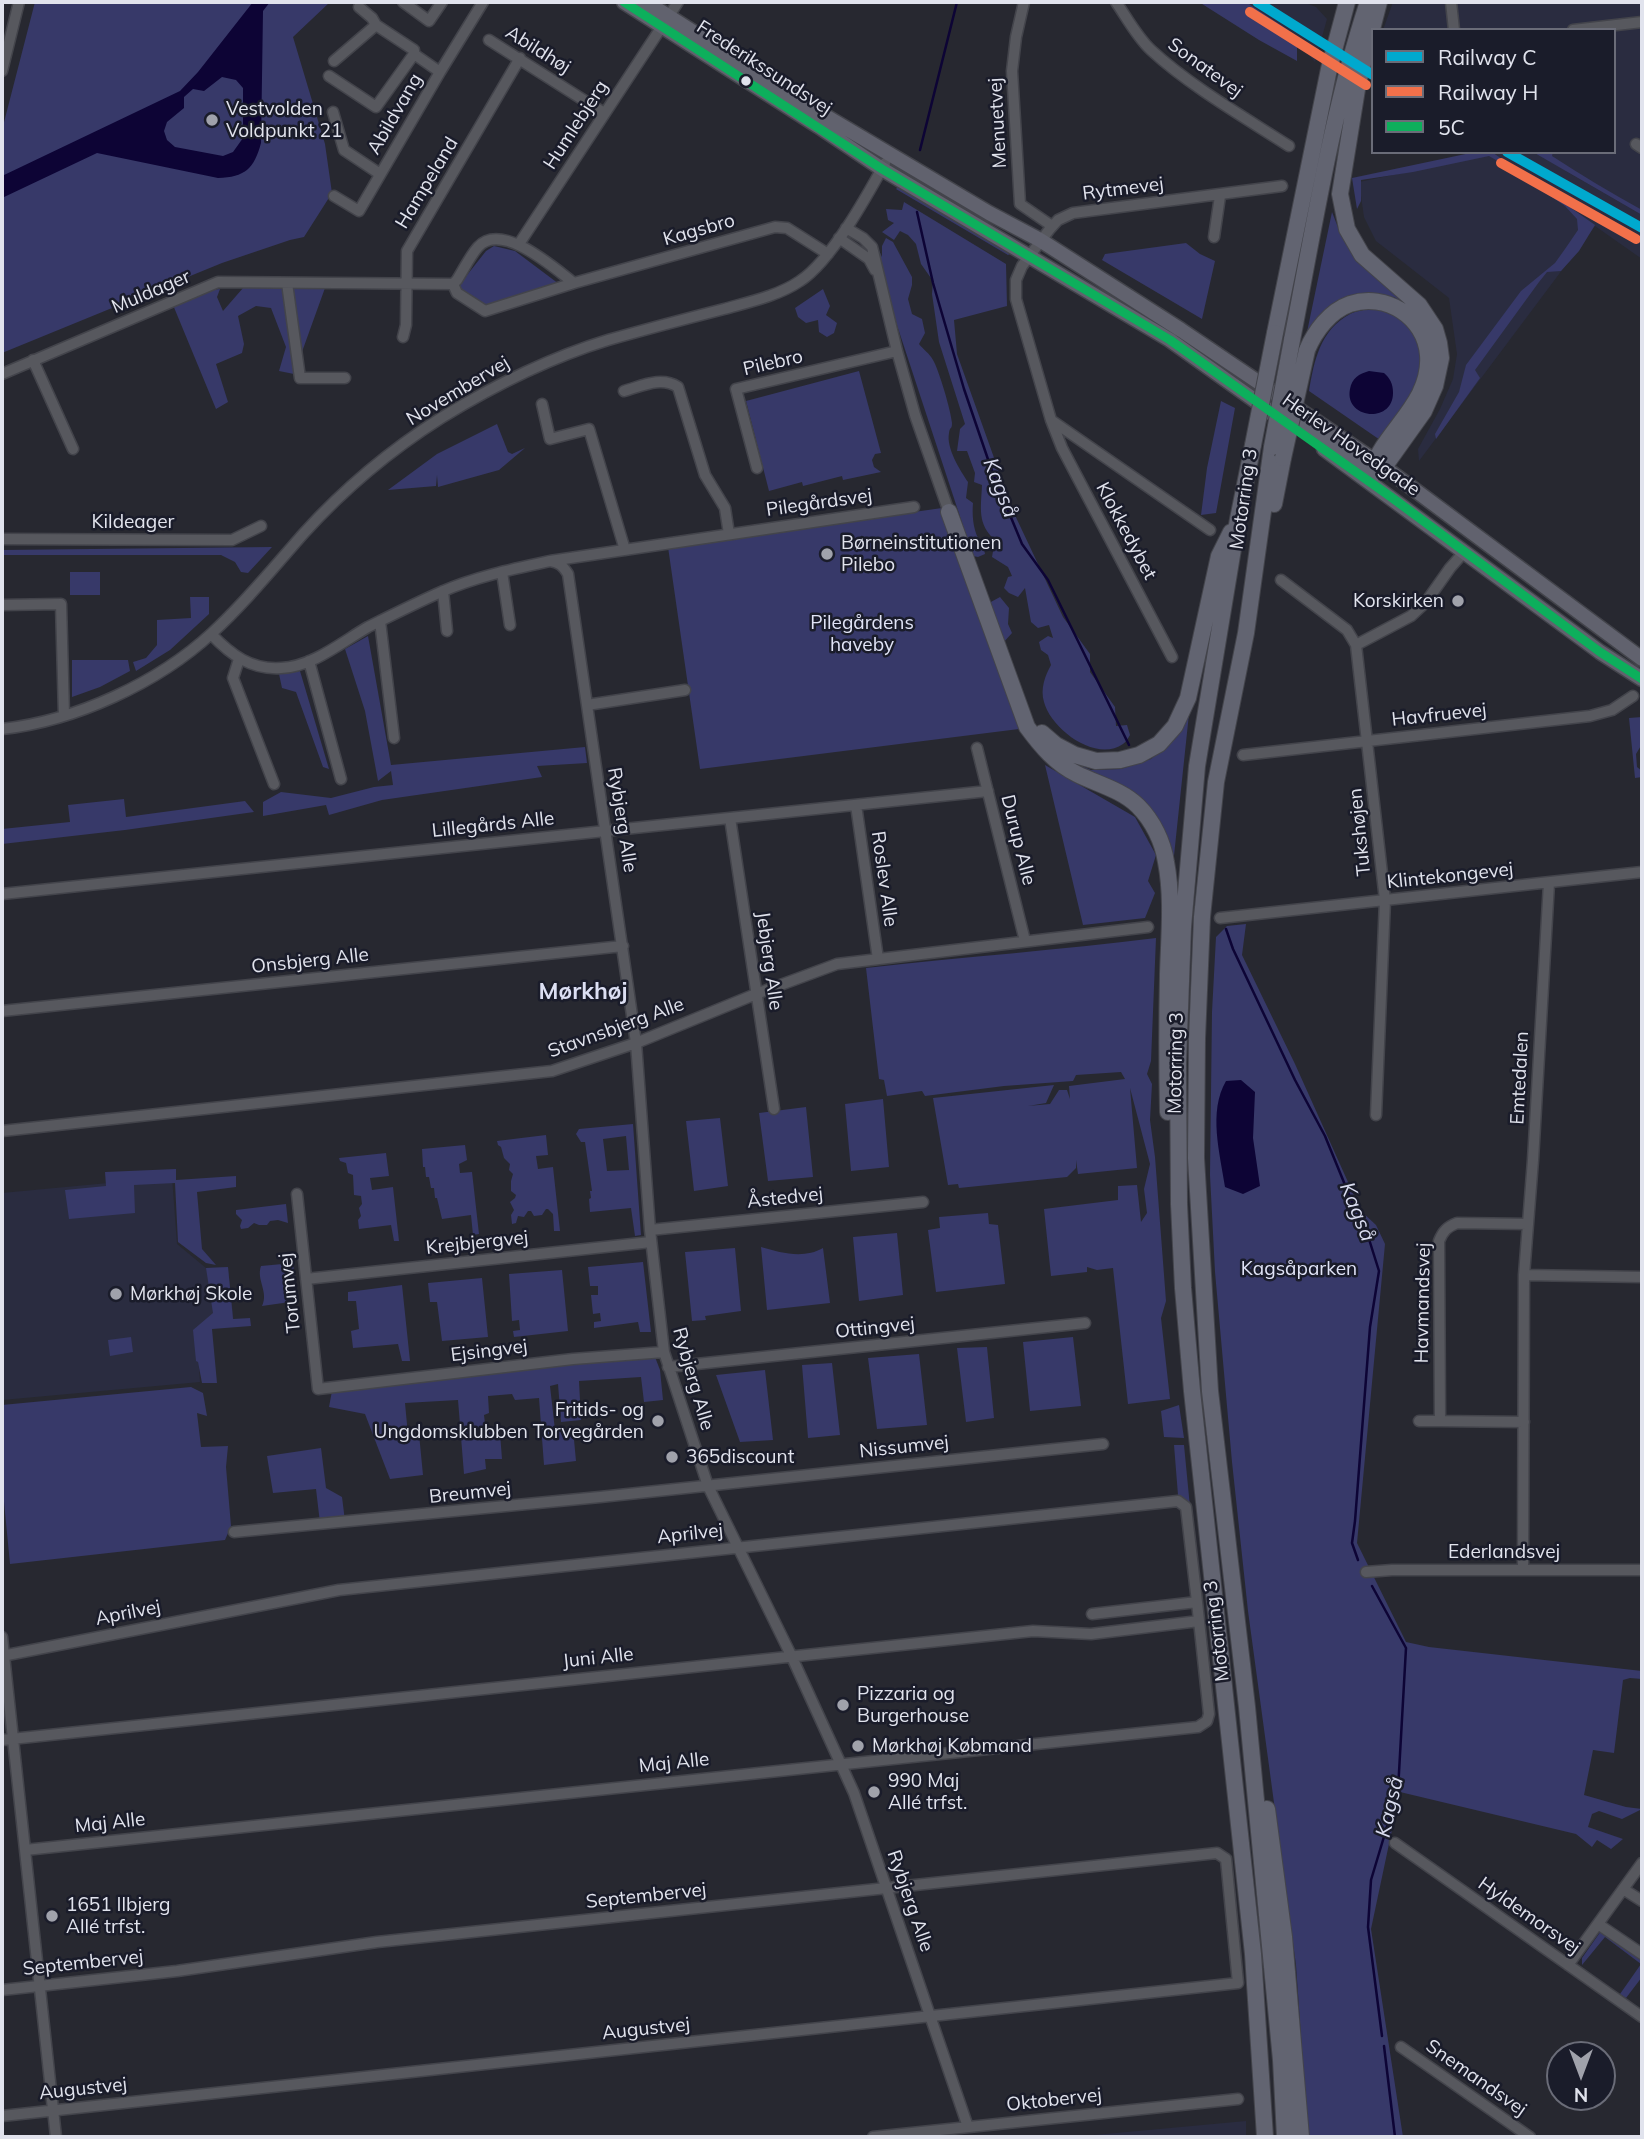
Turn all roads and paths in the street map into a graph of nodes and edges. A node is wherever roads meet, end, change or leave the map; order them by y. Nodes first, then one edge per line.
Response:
1 (19, 2) edge
2 (403, 2) edge
3 (442, 2) edge
4 (483, 2) edge
5 (624, 2) edge
6 (646, 2) edge
7 (678, 2) edge
8 (1024, 2) edge
9 (1116, 2) edge
10 (1347, 2) edge
11 (1368, 2) edge
12 (1379, 2) edge
13 (1451, 2) edge
14 (359, 7) dead end
15 (666, 21) junction
16 (1642, 22) edge
17 (376, 25) junction
18 (1454, 28) edge
19 (1590, 28) edge
20 (1363, 38) junction
21 (489, 40) dead end
22 (414, 54) junction
23 (520, 58) junction
24 (334, 61) dead end
25 (2, 71) edge
26 (440, 72) junction
27 (329, 76) dead end
28 (1352, 80) junction
29 (333, 112) dead end
30 (604, 113) junction
31 (1289, 146) dead end
32 (890, 154) junction
33 (882, 169) junction
34 (380, 174) junction
35 (1282, 187) dead end
36 (334, 195) dead end
37 (1220, 196) junction
38 (1052, 226) junction
39 (846, 228) junction
40 (1214, 237) dead end
41 (839, 238) junction
42 (1040, 240) junction
43 (519, 244) junction
44 (828, 254) junction
45 (1029, 255) junction
46 (879, 278) junction
47 (288, 283) junction
48 (574, 283) junction
49 (453, 284) junction
50 (406, 285) junction
51 (402, 337) dead end
52 (897, 351) junction
53 (33, 360) junction
54 (2, 374) edge
55 (345, 378) dead end
56 (624, 391) dead end
57 (542, 404) dead end
58 (1270, 412) joint
59 (1051, 420) junction
60 (73, 449) dead end
61 (1277, 453) junction
62 (757, 468) dead end
63 (1374, 470) junction
64 (915, 507) dead end
65 (949, 512) joint
66 (1238, 519) junction
67 (261, 526) dead end
68 (1210, 530) dead end
69 (729, 534) junction
70 (2, 540) edge
71 (625, 550) junction
72 (1465, 551) junction
73 (550, 561) junction
74 (502, 572) junction
75 (1281, 580) dead end
76 (443, 591) junction
77 (2, 605) edge
78 (380, 621) junction
79 (510, 625) dead end
80 (447, 631) dead end
81 (211, 634) junction
82 (1356, 645) junction
83 (1172, 657) dead end
84 (239, 659) junction
85 (1642, 659) edge
86 (309, 661) junction
87 (1642, 679) edge
88 (685, 690) dead end
89 (1633, 696) dead end
90 (587, 705) junction
91 (1022, 710) junction
92 (64, 715) junction
93 (2, 729) edge
94 (394, 738) dead end
95 (1367, 741) junction
96 (977, 747) dead end
97 (1243, 755) dead end
98 (341, 779) dead end
99 (274, 784) dead end
100 (988, 791) junction
101 (856, 805) junction
102 (730, 818) junction
103 (606, 831) junction
104 (1642, 872) edge
105 (1549, 883) junction
106 (2, 894) edge
107 (1385, 900) junction
108 (1220, 918) dead end
109 (1148, 927) dead end
110 (1025, 941) junction
111 (623, 946) junction
112 (878, 959) junction
113 (755, 994) junction
114 (2, 1012) edge
115 (636, 1043) junction
116 (774, 1109) dead end
117 (1376, 1115) dead end
118 (2, 1131) edge
119 (297, 1194) dead end
120 (923, 1202) dead end
121 (1179, 1204) junction
122 (1528, 1224) junction
123 (650, 1230) junction
124 (651, 1242) junction
125 (1524, 1275) junction
126 (1642, 1277) edge
127 (306, 1279) junction
128 (1085, 1323) dead end
129 (664, 1352) junction
130 (668, 1367) junction
131 (318, 1389) joint
132 (1419, 1421) dead end
133 (1440, 1421) junction
134 (1524, 1422) junction
135 (1103, 1444) dead end
136 (708, 1486) junction
137 (234, 1532) dead end
138 (738, 1547) junction
139 (1523, 1570) junction
140 (1642, 1570) edge
141 (1366, 1572) dead end
142 (1197, 1602) junction
143 (1092, 1614) dead end
144 (1199, 1620) junction
145 (2, 1637) edge
146 (3, 1656) edge
147 (791, 1656) junction
148 (1247, 1707) junction
149 (7, 1739) edge
150 (842, 1763) junction
151 (1395, 1843) dead end
152 (25, 1850) junction
153 (1642, 1863) edge
154 (888, 1889) junction
155 (1623, 1889) junction
156 (1642, 1901) edge
157 (1598, 1924) junction
158 (1232, 1926) joint
159 (1642, 1954) edge
160 (1568, 1965) junction
161 (40, 1986) junction
162 (2, 1990) edge
163 (931, 2016) junction
164 (1642, 2017) edge
165 (1401, 2047) dead end
166 (1238, 2099) dead end
167 (53, 2110) junction
168 (2, 2116) edge
169 (968, 2127) junction
170 (56, 2137) edge
171 (873, 2137) edge
172 (1265, 2137) edge
173 (1285, 2137) edge
174 (1301, 2137) edge
175 (1530, 2137) edge

1 - 25 street
2 - 3 street
4 - 26 street, Abildvang
5 - 15 main road, Frederikssundsvej
6 - 15 main road, Frederikssundsvej
7 - 15 street, Humlebjerg
8 - 38 street, Menuetvej
9 - 31 street, Sonatevej
10 - 66 highway, Motorring 3, bridge
11 - 20 highway, Motorring 3
12 - 20 highway
13 - 18 street
14 - 17 street, Abildvang
15 - 30 street, Humlebjerg
15 - 32 main road, Frederikssundsvej
15 - 33 main road, Frederikssundsvej
16 - 19 street
17 - 22 street, Abildvang
17 - 24 street
20 - 28 highway, Motorring 3
21 - 23 street, Abildhøj
22 - 26 street, Abildvang
22 - 27 street, Abildvang
23 - 30 street, Abildhøj
23 - 50 street, Hampeland
26 - 34 street, Abildvang
28 - 61 highway, Motorring 3, bridge
28 - 63 highway
29 - 34 street, Abildvang
30 - 43 street, Humlebjerg
32 - 33 street, Novembervej
32 - 42 main road, Herlev Hovedgade
33 - 39 street, Novembervej
33 - 45 main road, Herlev Hovedgade
34 - 36 street, Abildvang
35 - 37 street, Rytmevej
37 - 38 street, Rytmevej
37 - 40 street
38 - 42 street, Rytmevej
39 - 41 street, Novembervej
39 - 46 street
41 - 44 street, Novembervej
41 - 46 street
42 - 45 street
42 - 63 main road, Herlev Hovedgade
43 - 48 street
43 - 49 street
44 - 48 street, Kagsbro
44 - 81 street, Novembervej
45 - 58 main road, Herlev Hovedgade
45 - 59 street, Klokkedybet
46 - 52 street
47 - 50 street, Muldager
47 - 53 street, Muldager
47 - 55 street
48 - 49 street, Kagsbro
49 - 50 street, Muldager
50 - 51 street, Hampeland
52 - 62 street, Pilebro
52 - 65 street
53 - 54 street, Muldager
53 - 60 street
56 - 69 street
57 - 71 street
58 - 63 highway
59 - 68 street, Klokkedybet
59 - 83 street, Klokkedybet
61 - 63 highway, bridge
61 - 148 highway, Motorring 3
63 - 72 main road, Herlev Hovedgade
63 - 85 main road, Herlev Hovedgade
64 - 69 street, Pilegårdsvej
65 - 91 highway
66 - 91 highway
66 - 121 highway, Motorring 3
67 - 70 street, Kildeager
69 - 71 street, Pilegårdsvej
71 - 73 street, Pilegårdsvej
72 - 82 street
72 - 87 main road, Herlev Hovedgade
73 - 74 street, Pilegårdsvej
73 - 90 street, Rybjerg Alle
74 - 76 street, Pilegårdsvej
74 - 79 street
75 - 82 street
76 - 78 street, Pilegårdsvej
76 - 80 street
77 - 92 street
78 - 86 street, Pilegårdsvej
78 - 94 street
81 - 84 street, Pilegårdsvej
81 - 92 street, Novembervej
82 - 95 street, Tukshøjen
84 - 86 street, Pilegårdsvej
84 - 99 street
86 - 98 street
88 - 90 street
89 - 95 street, Havfruevej
90 - 103 street, Rybjerg Alle
91 - 121 highway
92 - 93 street, Novembervej
95 - 97 street, Havfruevej
95 - 107 street, Tukshøjen
96 - 100 street, Durup Alle
100 - 101 street, Lillegårds Alle
100 - 110 street, Durup Alle
101 - 102 street, Lillegårds Alle
101 - 112 street, Roslev Alle
102 - 103 street, Lillegårds Alle
102 - 113 street, Jebjerg Alle
103 - 106 street, Lillegårds Alle
103 - 111 street, Rybjerg Alle
104 - 105 street, Klintekongevej
105 - 107 street, Klintekongevej
105 - 122 street, Emtedalen
107 - 108 street, Klintekongevej
107 - 117 street, Tukshøjen
109 - 110 street, Stavnsbjerg Alle
110 - 112 street, Stavnsbjerg Alle
111 - 114 street, Onsbjerg Alle
111 - 115 street, Rybjerg Alle
112 - 113 street, Stavnsbjerg Alle
113 - 115 street, Stavnsbjerg Alle
113 - 116 street, Jebjerg Alle
115 - 118 street, Stavnsbjerg Alle
115 - 123 street, Rybjerg Alle
119 - 127 street, Torumvej
120 - 123 street, Åstedvej
121 - 172 highway, Motorring 3
122 - 125 street, Emtedalen
122 - 133 street, Havmandsvej
123 - 124 street, Rybjerg Alle
124 - 127 street, Krejbjergvej
124 - 129 street, Rybjerg Alle
125 - 126 street
125 - 134 street, Emtedalen
127 - 131 street, Torumvej
128 - 130 street, Ottingvej
129 - 130 street, Rybjerg Alle
129 - 131 street, Ejsingvej
130 - 136 street, Rybjerg Alle
132 - 133 street
133 - 134 street
134 - 139 street, Emtedalen
135 - 136 street, Nissumvej
136 - 137 street, Breumvej
136 - 138 street, Rybjerg Alle
138 - 142 street, Aprilvej
138 - 146 street, Aprilvej
138 - 147 street, Rybjerg Alle
139 - 140 street, Ederlandsvej
139 - 141 street, Ederlandsvej
142 - 143 street
142 - 144 street, Maj Alle
144 - 147 street, Juni Alle
144 - 150 street, Maj Alle
145 - 146 street
146 - 149 street
147 - 149 street, Juni Alle
147 - 150 street, Rybjerg Alle
148 - 173 highway, Motorring 3
148 - 174 highway
149 - 152 street
150 - 152 street, Maj Alle
150 - 154 street, Rybjerg Alle
151 - 160 street, Hyldemorsvej
152 - 161 street
153 - 155 street
154 - 158 street, Septembervej
154 - 161 street, Septembervej
154 - 163 street, Rybjerg Alle
155 - 156 street
155 - 157 street
157 - 159 street
157 - 160 street
158 - 163 street, Augustvej
160 - 164 street, Hyldemorsvej
161 - 162 street, Septembervej
161 - 167 street
163 - 167 street, Augustvej
163 - 169 street, Rybjerg Alle
165 - 175 street, Snemandsvej
166 - 169 street, Oktobervej
167 - 168 street, Augustvej
167 - 170 street
169 - 171 street, Oktobervej

